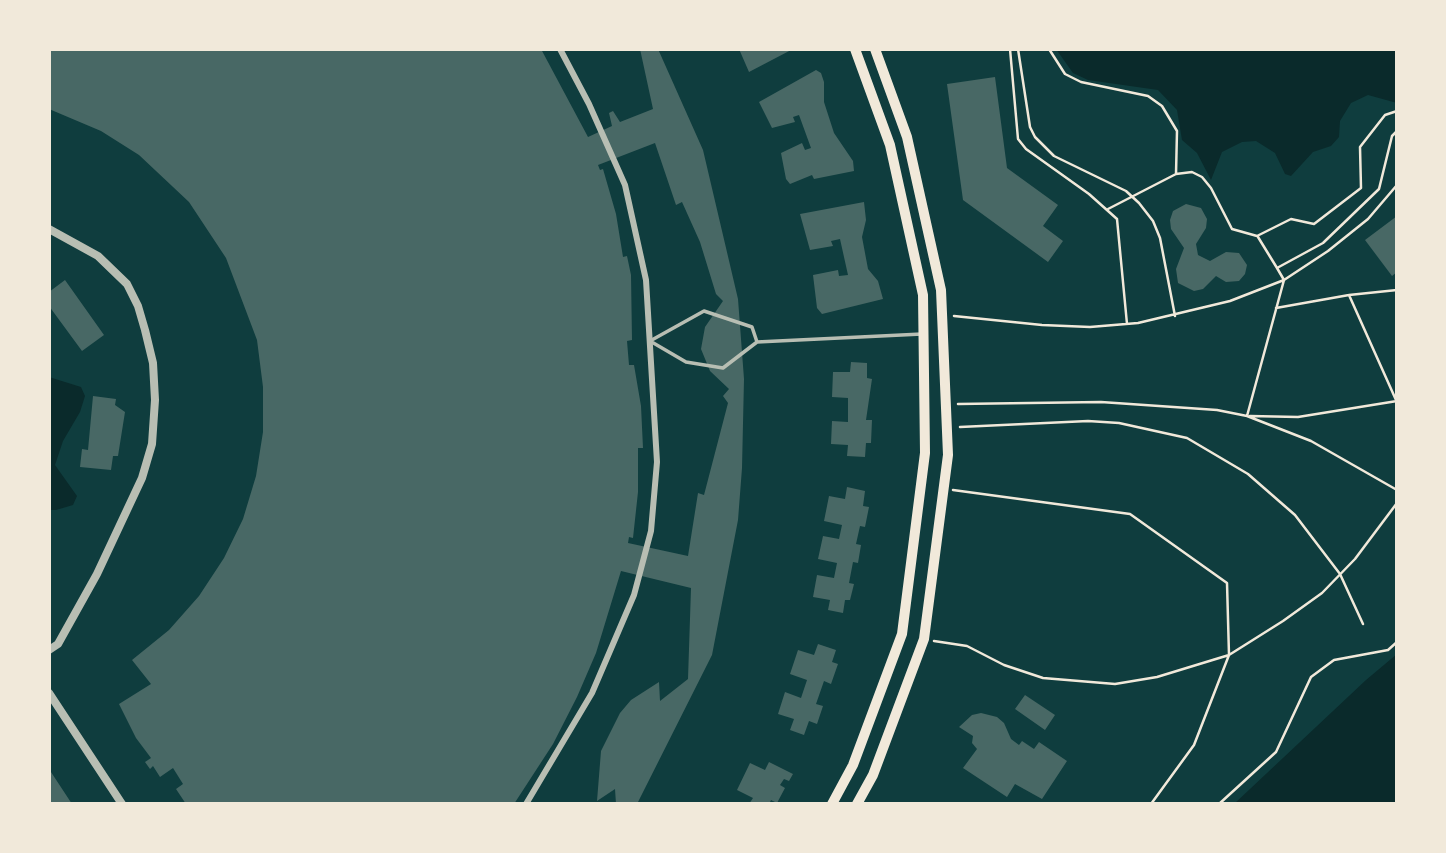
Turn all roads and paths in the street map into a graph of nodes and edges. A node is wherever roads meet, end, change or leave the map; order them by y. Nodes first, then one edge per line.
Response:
1 (560, 49) edge
2 (855, 49) edge
3 (875, 49) edge
4 (1010, 49) edge
5 (1018, 49) edge
6 (1049, 49) edge
7 (1397, 111) edge
8 (1397, 131) edge
9 (1176, 174) junction
10 (1397, 185) edge
11 (1132, 197) junction
12 (1108, 209) junction
13 (49, 229) edge
14 (1257, 236) junction
15 (1278, 268) junction
16 (1284, 280) junction
17 (1397, 290) edge
18 (1349, 295) junction
19 (1276, 308) junction
20 (954, 316) dead end
21 (1175, 316) junction
22 (1128, 324) junction
23 (924, 334) junction
24 (650, 341) junction
25 (757, 342) junction
26 (1397, 401) edge
27 (958, 404) dead end
28 (1247, 416) junction
29 (960, 427) dead end
30 (944, 489) junction
31 (1397, 490) edge
32 (1397, 503) edge
33 (1340, 574) junction
34 (1363, 624) dead end
35 (924, 639) junction
36 (1397, 642) edge
37 (49, 650) edge
38 (1229, 655) junction
39 (49, 693) edge
40 (122, 804) edge
41 (527, 804) edge
42 (832, 804) edge
43 (857, 804) edge
44 (1151, 804) edge
45 (1219, 804) edge

1 - 24 street
2 - 23 main road
3 - 30 main road
4 - 12 path
5 - 11 path
6 - 9 path
7 - 14 path
8 - 15 path
9 - 11 path
9 - 14 path
10 - 16 path
11 - 12 path
11 - 21 path
12 - 22 path
13 - 37 street
14 - 15 path
15 - 16 path
16 - 19 path
16 - 21 path
17 - 18 path
18 - 19 path
18 - 26 path
19 - 28 path
20 - 22 path
21 - 22 path
23 - 25 lane
23 - 42 main road
24 - 25 lane
24 - 25 lane
24 - 41 street
26 - 28 path
27 - 28 path
28 - 31 path
29 - 33 path
30 - 35 main road
30 - 38 path
32 - 33 path
33 - 34 path
33 - 38 path
35 - 38 path
35 - 43 main road
36 - 45 path
38 - 44 path
39 - 40 street

